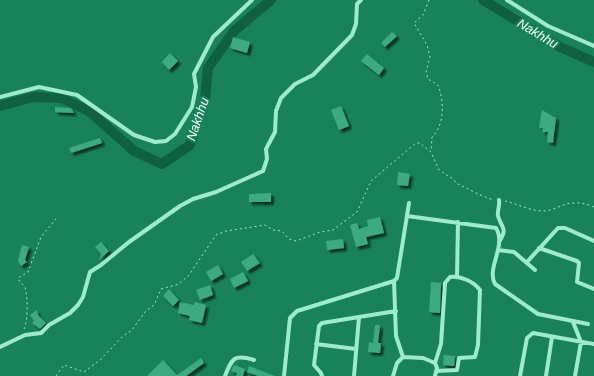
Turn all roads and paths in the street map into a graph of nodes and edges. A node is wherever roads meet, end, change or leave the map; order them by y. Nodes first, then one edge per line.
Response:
1 (252, 0) edge
2 (360, 0) edge
3 (429, 0) edge
4 (507, 0) edge
5 (594, 46) edge
6 (0, 97) edge
7 (431, 152) junction
8 (499, 200) junction
9 (409, 203) dead end
10 (594, 207) edge
11 (407, 216) junction
12 (56, 219) dead end
13 (458, 222) junction
14 (594, 241) edge
15 (499, 242) junction
16 (539, 248) junction
17 (498, 250) junction
18 (527, 262) junction
19 (535, 270) dead end
20 (457, 277) junction
21 (394, 281) junction
22 (594, 289) edge
23 (396, 311) junction
24 (359, 317) junction
25 (574, 322) junction
26 (588, 324) dead end
27 (24, 330) dead end
28 (552, 337) junction
29 (581, 342) junction
30 (316, 344) junction
31 (594, 344) edge
32 (0, 347) edge
33 (356, 349) junction
34 (403, 357) junction
35 (254, 360) dead end
36 (435, 363) junction
37 (436, 371) junction
38 (56, 376) edge
39 (225, 376) edge
40 (284, 376) edge
41 (322, 376) edge
42 (354, 376) edge
43 (393, 376) edge
44 (435, 376) edge
45 (520, 376) edge
46 (546, 376) edge
47 (575, 376) edge

1 - 6 street
2 - 32 street
3 - 7 path
4 - 5 street
7 - 8 path
7 - 38 path
8 - 10 path
8 - 15 street
9 - 11 street
11 - 13 street
11 - 21 street
12 - 27 path
13 - 15 street
13 - 20 street
14 - 16 street
15 - 17 street
16 - 18 street
16 - 22 street
17 - 18 street
17 - 25 street
18 - 19 street
20 - 36 street
20 - 37 street
21 - 23 street
21 - 40 street
23 - 24 street
23 - 34 street
24 - 30 street
24 - 33 street
25 - 26 street
25 - 29 street
28 - 29 street
28 - 45 street
28 - 46 street
29 - 31 street
29 - 47 street
30 - 33 street
30 - 41 street
33 - 42 street
34 - 36 street
34 - 43 street
35 - 39 street
36 - 37 street
37 - 44 street

